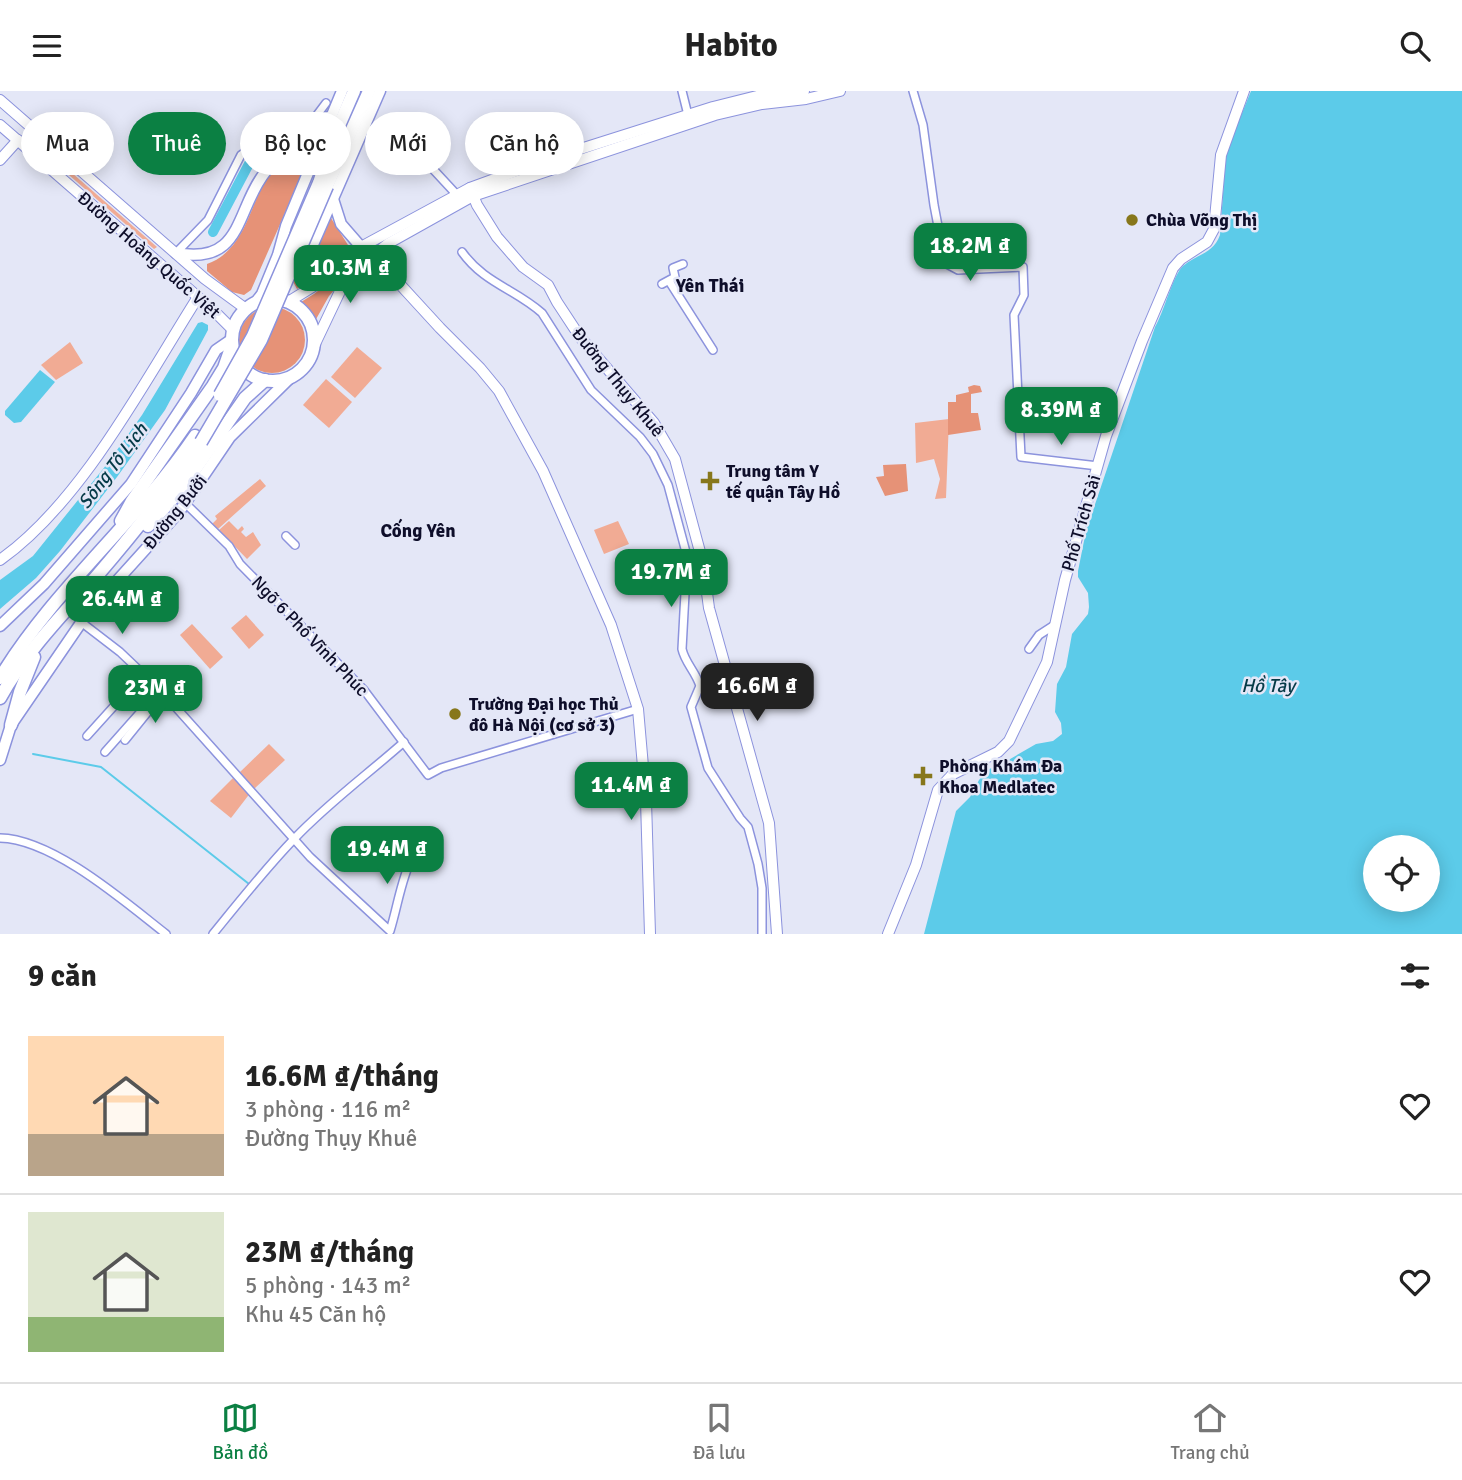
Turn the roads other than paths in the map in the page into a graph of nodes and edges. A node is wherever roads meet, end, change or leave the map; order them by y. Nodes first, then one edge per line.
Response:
1 (342, 91) edge
2 (354, 91) edge
3 (369, 91) edge
4 (380, 91) edge
5 (682, 91) edge
6 (840, 91) edge
7 (912, 91) edge
8 (1244, 91) edge
9 (798, 95) edge
10 (0, 100) edge
11 (326, 103) dead end
12 (714, 111) junction
13 (319, 112) edge
14 (333, 112) edge
15 (688, 115) junction
16 (0, 125) edge
17 (364, 127) junction
18 (654, 130) junction
19 (18, 140) junction
20 (240, 157) edge
21 (0, 160) edge
22 (264, 175) edge
23 (307, 175) edge
24 (323, 184) junction
25 (472, 192) junction
26 (457, 195) junction
27 (333, 199) junction
28 (360, 247) junction
29 (462, 252) dead end
30 (176, 253) junction
31 (278, 255) junction
32 (373, 255) junction
33 (682, 264) dead end
34 (225, 296) junction
35 (198, 297) junction
36 (288, 302) junction
37 (250, 306) junction
38 (213, 310) junction
39 (233, 338) junction
40 (314, 346) junction
41 (713, 350) dead end
42 (292, 376) junction
43 (265, 380) junction
44 (198, 439) junction
45 (1098, 466) junction
46 (186, 503) junction
47 (693, 519) junction
48 (678, 523) junction
49 (117, 531) junction
50 (286, 536) dead end
51 (126, 543) junction
52 (295, 545) dead end
53 (0, 560) edge
54 (38, 621) junction
55 (81, 622) junction
56 (1056, 623) junction
57 (0, 626) edge
58 (43, 638) junction
59 (1029, 649) dead end
60 (0, 663) edge
61 (143, 674) junction
62 (0, 678) edge
63 (731, 684) junction
64 (700, 687) junction
65 (161, 691) junction
66 (0, 698) edge
67 (638, 709) junction
68 (12, 725) junction
69 (87, 736) dead end
70 (125, 740) dead end
71 (404, 742) junction
72 (106, 752) dead end
73 (0, 760) edge
74 (1, 836) edge
75 (294, 839) junction
76 (413, 855) dead end
77 (166, 934) edge
78 (213, 934) edge
79 (650, 934) edge
80 (762, 934) edge
81 (777, 934) edge
82 (888, 934) edge

1 - 14 main road
2 - 24 highway
3 - 24 highway
4 - 17 main road
5 - 15 street
6 - 9 main road
7 - 45 street
8 - 45 main road, Phố Trích Sài
9 - 12 main road
10 - 30 main road, Đường Hoàng Quốc Việt
11 - 13 street
12 - 15 main road
12 - 18 main road
15 - 18 main road
16 - 19 main road, Đường Hoàng Quốc Việt
17 - 26 street
17 - 27 main road
18 - 25 main road
19 - 21 main road
19 - 35 main road, Đường Hoàng Quốc Việt
20 - 30 street
22 - 30 main road
23 - 31 main road
24 - 44 highway, bridge
25 - 26 main road
25 - 32 main road
25 - 47 main road, Đường Thụy Khuê
26 - 28 main road
27 - 28 main road
27 - 31 main road
28 - 32 main road
28 - 36 main road
29 - 48 street
30 - 34 main road, Đường Hoàng Quốc Việt
31 - 37 main road
32 - 40 main road
32 - 67 main road
33 - 41 street
34 - 37 main road, Đường Hoàng Quốc Việt
34 - 38 main road
35 - 38 main road, Đường Hoàng Quốc Việt
35 - 53 main road
36 - 37 highway
36 - 40 highway
37 - 39 highway
38 - 39 main road, Đường Hoàng Quốc Việt
39 - 43 highway
39 - 49 highway
39 - 57 main road
40 - 42 highway
42 - 43 highway
42 - 46 main road, Đường Bưởi
43 - 51 highway
44 - 49 highway
44 - 51 highway
45 - 56 main road, Phố Trích Sài
46 - 55 main road, Đường Bưởi
46 - 71 street, Ngõ 6 Phố Vĩnh Phúc
47 - 48 street
47 - 63 main road, Đường Thụy Khuê
48 - 64 street
49 - 54 highway
50 - 52 street
51 - 58 highway
54 - 60 highway
54 - 62 highway
55 - 61 street
55 - 68 main road, Đường Bưởi
56 - 59 street
56 - 82 main road, Phố Trích Sài
58 - 66 highway
58 - 68 highway
61 - 65 street
61 - 69 street
63 - 64 street
63 - 81 main road, Đường Thụy Khuê
64 - 80 street
65 - 70 street
65 - 72 street
65 - 75 street
67 - 71 street, Ngõ 6 Phố Vĩnh Phúc
67 - 79 main road
68 - 73 main road, Đường Bưởi
71 - 75 street
74 - 77 street
75 - 76 street
75 - 78 street

